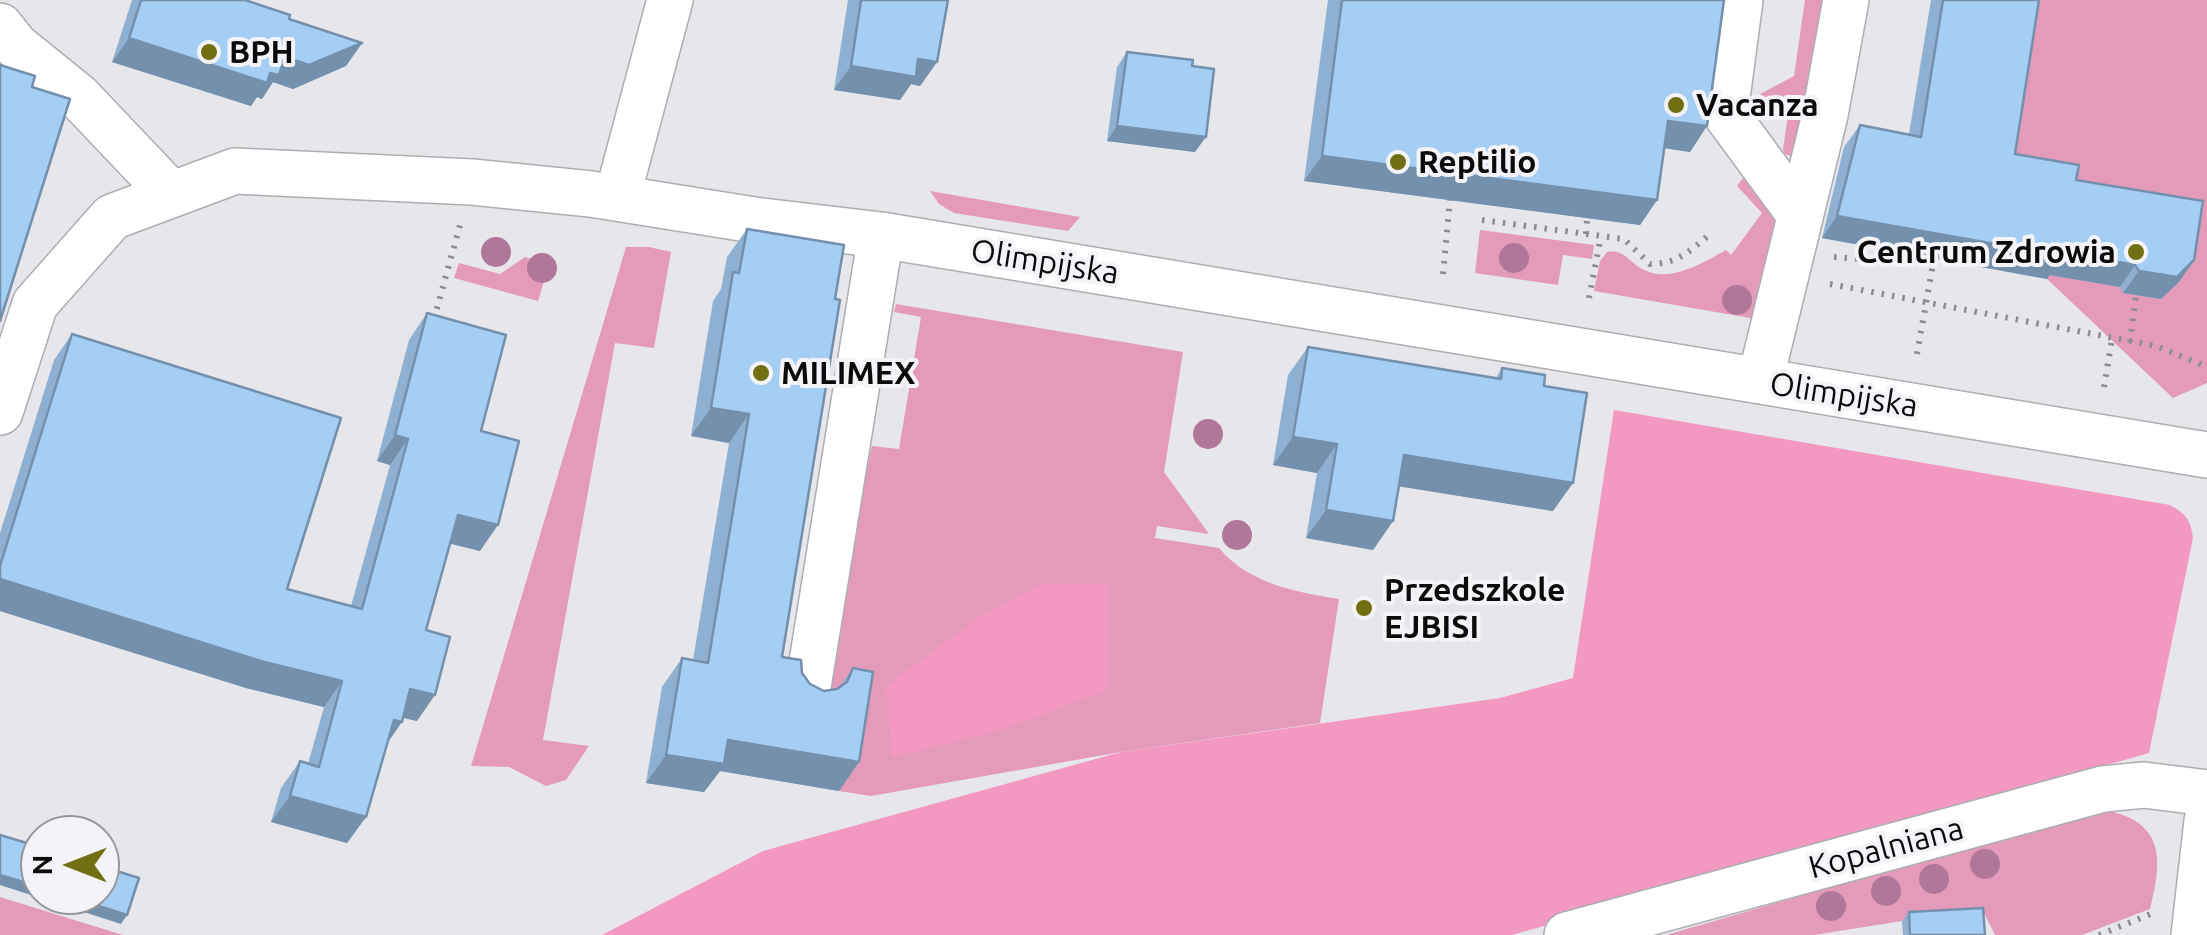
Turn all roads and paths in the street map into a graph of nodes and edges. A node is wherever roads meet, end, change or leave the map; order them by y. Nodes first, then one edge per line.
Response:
1 (670, 0) edge
2 (1740, 0) edge
3 (1846, 0) edge
4 (0, 26) edge
5 (171, 194) junction
6 (617, 198) junction
7 (1450, 200) edge
8 (1800, 215) junction
9 (1588, 218) edge
10 (1482, 220) dead end
11 (458, 232) dead end
12 (1586, 234) junction
13 (881, 235) junction
14 (1709, 235) dead end
15 (1600, 236) junction
16 (1443, 274) dead end
17 (2136, 295) edge
18 (1589, 298) dead end
19 (1926, 303) junction
20 (431, 327) edge
21 (2112, 338) junction
22 (2130, 342) junction
23 (1917, 354) dead end
24 (2207, 367) edge
25 (1760, 381) junction
26 (2104, 387) dead end
27 (0, 412) edge
28 (2207, 454) edge
29 (806, 693) edge
30 (2207, 794) edge
31 (2207, 822) edge
32 (2176, 923) edge
33 (1567, 935) edge
34 (2099, 935) edge

1 - 6 street
2 - 8 street
3 - 8 street
4 - 5 street
5 - 6 street, Olimpijska
5 - 27 street, Olimpijska
6 - 13 street, Olimpijska
7 - 16 path
8 - 25 street
9 - 12 path
10 - 12 path
11 - 20 path
12 - 15 path
13 - 25 street, Olimpijska
13 - 29 street
14 - 15 path
15 - 18 path
17 - 22 path
19 - 19 path
19 - 21 path
19 - 23 path
21 - 22 path
21 - 26 path
22 - 24 path
25 - 28 street, Olimpijska
30 - 33 street, Kopalniana
31 - 32 street
32 - 34 path

